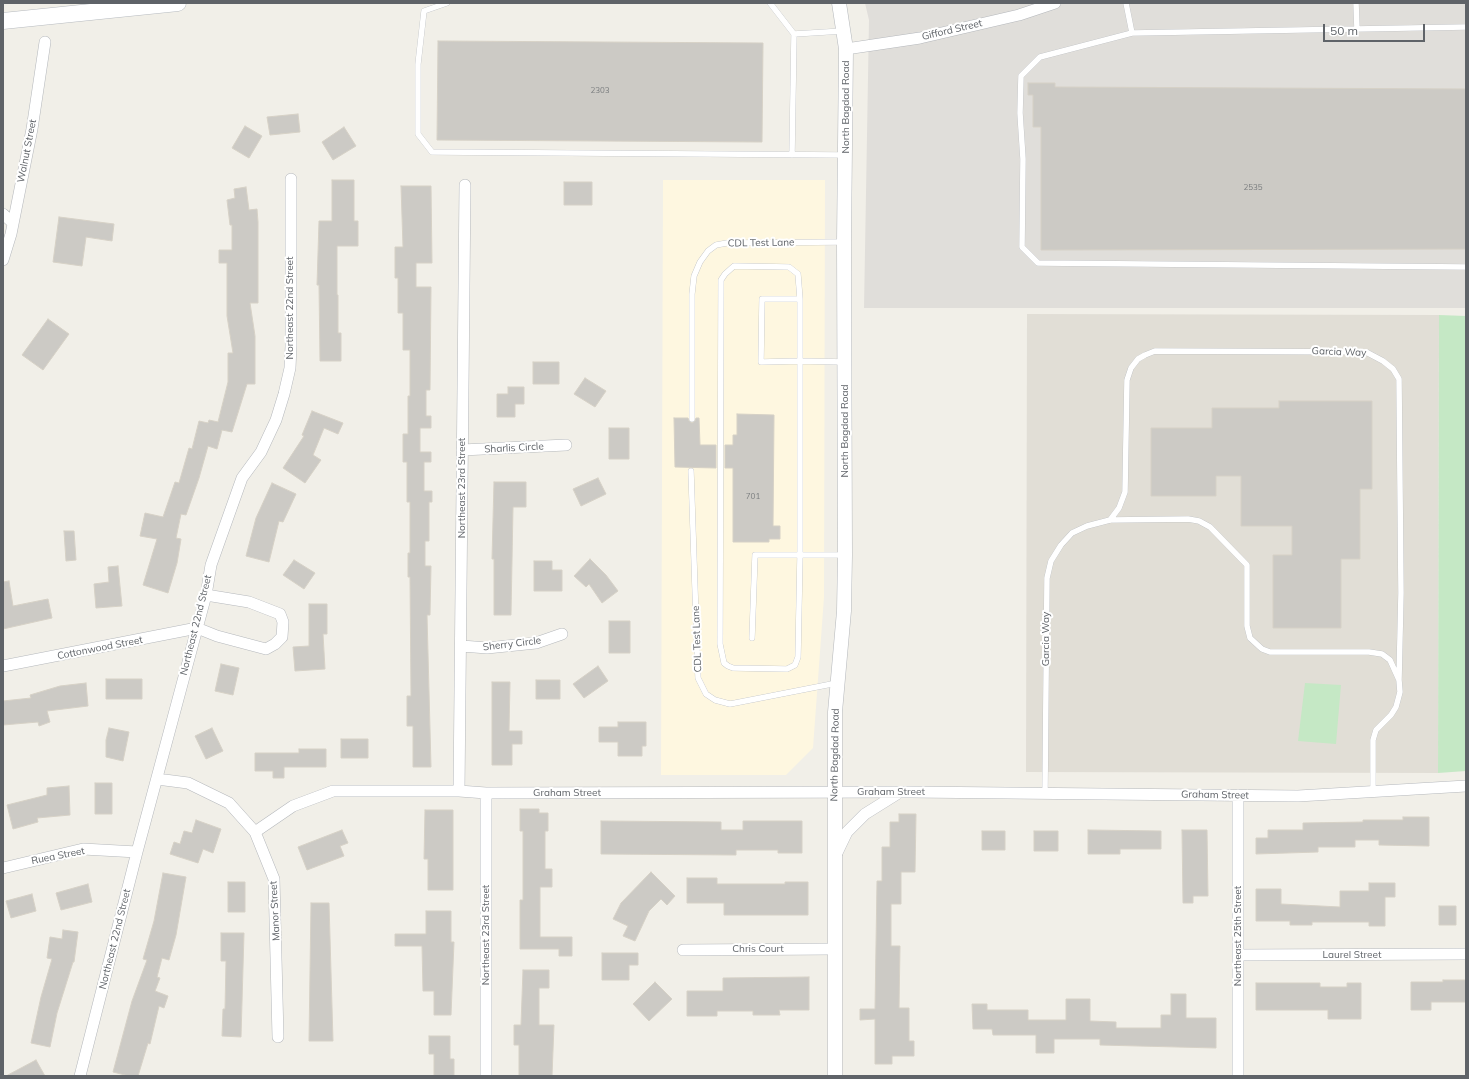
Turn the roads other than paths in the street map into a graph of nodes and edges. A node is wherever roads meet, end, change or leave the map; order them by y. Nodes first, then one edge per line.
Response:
1 (178, 3) edge
2 (447, 3) edge
3 (770, 3) edge
4 (839, 3) edge
5 (1055, 3) edge
6 (1126, 3) edge
7 (1356, 3) edge
8 (3, 21) edge
9 (1466, 27) edge
10 (1357, 29) junction
11 (844, 31) junction
12 (1132, 33) junction
13 (794, 34) junction
14 (44, 42) dead end
15 (846, 48) junction
16 (792, 155) junction
17 (846, 155) junction
18 (291, 179) dead end
19 (465, 185) dead end
20 (3, 214) edge
21 (14, 222) junction
22 (844, 242) junction
23 (3, 260) edge
24 (1466, 267) edge
25 (800, 299) junction
26 (800, 361) junction
27 (844, 362) junction
28 (692, 419) dead end
29 (566, 446) dead end
30 (462, 450) junction
31 (691, 471) dead end
32 (1110, 520) junction
33 (800, 555) junction
34 (845, 556) junction
35 (206, 595) junction
36 (197, 628) junction
37 (562, 634) dead end
38 (752, 638) dead end
39 (462, 646) junction
40 (3, 666) edge
41 (1399, 680) junction
42 (837, 683) junction
43 (157, 779) junction
44 (1466, 786) edge
45 (460, 791) junction
46 (899, 792) junction
47 (1372, 792) junction
48 (486, 793) junction
49 (834, 793) junction
50 (1045, 793) junction
51 (1238, 795) junction
52 (255, 832) junction
53 (137, 852) junction
54 (834, 859) junction
55 (3, 868) edge
56 (834, 949) junction
57 (683, 950) dead end
58 (1466, 954) edge
59 (1238, 955) junction
60 (278, 1037) dead end
61 (80, 1076) edge
62 (486, 1076) edge
63 (835, 1076) edge
64 (1238, 1076) edge

1 - 8 main road
2 - 16 lane
3 - 13 lane
4 - 11 street, North Bagdad Road
5 - 15 street, Gifford Street
6 - 12 lane
7 - 10 lane
9 - 10 lane
10 - 12 lane
11 - 13 lane
11 - 15 street, North Bagdad Road
12 - 24 lane
13 - 16 lane
14 - 21 street, Walnut Street
15 - 17 street, North Bagdad Road
16 - 17 lane
17 - 22 street, North Bagdad Road
18 - 35 street, Northeast 22nd Street
19 - 30 street, Northeast 23rd Street
20 - 21 street
21 - 23 street, Walnut Street
22 - 27 street, North Bagdad Road
22 - 28 lane, CDL Test Lane
25 - 26 lane
25 - 26 lane
25 - 33 lane
26 - 27 lane
26 - 33 lane
27 - 34 street, North Bagdad Road
29 - 30 street, Sharlis Circle
30 - 39 street, Northeast 23rd Street
31 - 42 lane, CDL Test Lane
32 - 41 lane, Garcia Way
32 - 41 lane, Garcia Way
32 - 50 lane, Garcia Way
33 - 34 lane
33 - 38 lane
34 - 42 street, North Bagdad Road
35 - 36 street, Northeast 22nd Street
35 - 36 street
36 - 40 street, Cottonwood Street
36 - 43 street, Northeast 22nd Street
37 - 39 street, Sherry Circle
39 - 45 street, Northeast 23rd Street
41 - 47 lane, Garcia Way
42 - 49 street, North Bagdad Road
43 - 52 street, Manor Street
43 - 53 street, Northeast 22nd Street
44 - 47 street, Graham Street
45 - 48 street, Graham Street
45 - 52 street, Graham Street
46 - 49 street, Graham Street
46 - 50 street, Graham Street
46 - 54 street, North Bagdad Road
47 - 51 street, Graham Street
48 - 49 street, Graham Street
48 - 62 street, Northeast 23rd Street
49 - 54 street, North Bagdad Road
50 - 51 street, Graham Street
51 - 59 street, Northeast 25th Street
52 - 60 street, Manor Street
53 - 55 street, Ruea Street
53 - 61 street, Northeast 22nd Street
54 - 56 street, North Bagdad Road
56 - 57 street, Chris Court
56 - 63 street, North Bagdad Road
58 - 59 street, Laurel Street
59 - 64 street, Northeast 25th Street

